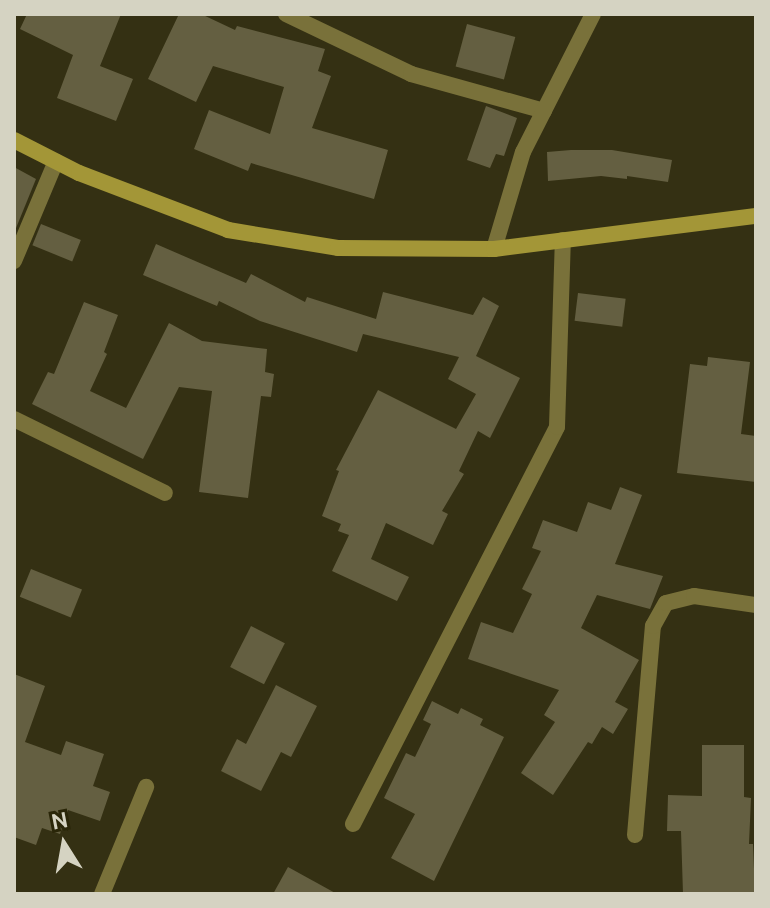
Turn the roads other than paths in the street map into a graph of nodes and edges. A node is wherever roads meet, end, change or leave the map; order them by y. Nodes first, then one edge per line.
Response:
1 (286, 14) edge
2 (593, 14) edge
3 (544, 111) junction
4 (14, 140) edge
5 (56, 161) junction
6 (756, 216) edge
7 (563, 240) junction
8 (494, 249) junction
9 (14, 261) edge
10 (14, 419) edge
11 (165, 493) dead end
12 (756, 605) edge
13 (146, 787) dead end
14 (353, 824) dead end
15 (635, 835) dead end
16 (102, 894) edge

1 - 3 street
2 - 3 street
3 - 8 street
4 - 5 street
5 - 8 street
5 - 9 street
6 - 7 street
7 - 8 street
7 - 14 street
10 - 11 street
12 - 15 street
13 - 16 street

